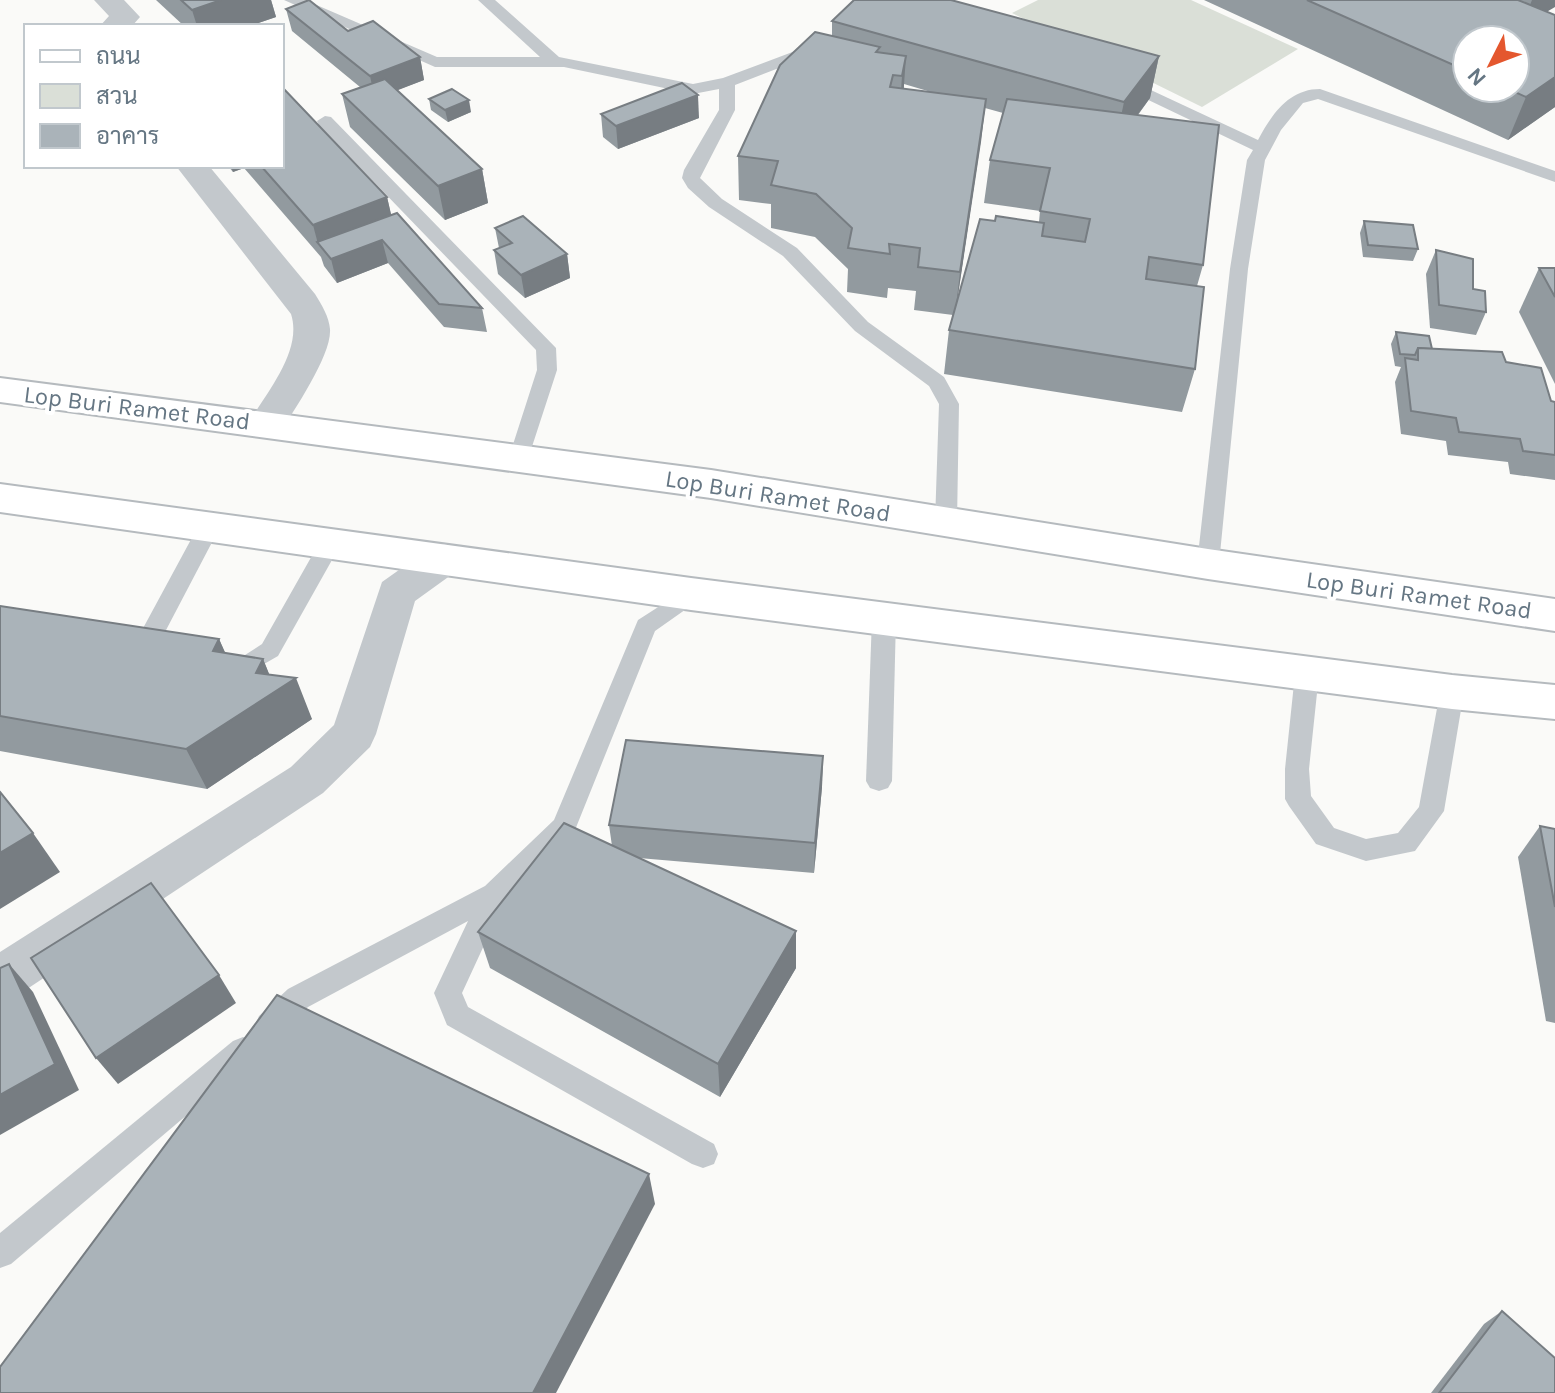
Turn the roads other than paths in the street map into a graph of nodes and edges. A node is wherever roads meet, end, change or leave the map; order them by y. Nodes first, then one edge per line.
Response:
1 (108, 0) edge
2 (292, 0) edge
3 (486, 0) edge
4 (117, 24) edge
5 (839, 40) edge
6 (555, 62) junction
7 (1109, 75) edge
8 (727, 82) junction
9 (325, 121) dead end
10 (1262, 148) junction
11 (194, 168) edge
12 (1555, 177) edge
13 (0, 390) edge
14 (267, 424) junction
15 (519, 460) junction
16 (0, 498) edge
17 (946, 522) junction
18 (209, 527) junction
19 (330, 544) junction
20 (444, 559) junction
21 (1208, 564) junction
22 (691, 594) junction
23 (1555, 615) edge
24 (884, 618) junction
25 (1307, 674) junction
26 (1452, 692) junction
27 (1555, 702) edge
28 (879, 781) dead end
29 (494, 894) junction
30 (0, 979) edge
31 (703, 1154) dead end
32 (0, 1253) edge

1 - 4 street
2 - 6 lane
3 - 6 lane
5 - 8 lane
6 - 8 lane
7 - 10 lane
8 - 17 lane
9 - 15 lane
10 - 12 lane
10 - 21 lane
11 - 14 street
13 - 14 main road, Lop Buri Ramet Road
14 - 15 main road, Lop Buri Ramet Road
15 - 17 main road, Lop Buri Ramet Road
16 - 18 main road
17 - 21 main road, Lop Buri Ramet Road
18 - 19 main road
18 - 19 lane
19 - 20 main road
20 - 22 main road
20 - 30 street
21 - 23 main road, Lop Buri Ramet Road
22 - 24 main road
22 - 29 lane
24 - 25 main road
24 - 28 lane
25 - 26 main road
25 - 26 lane
26 - 27 main road
29 - 31 lane
29 - 32 lane

